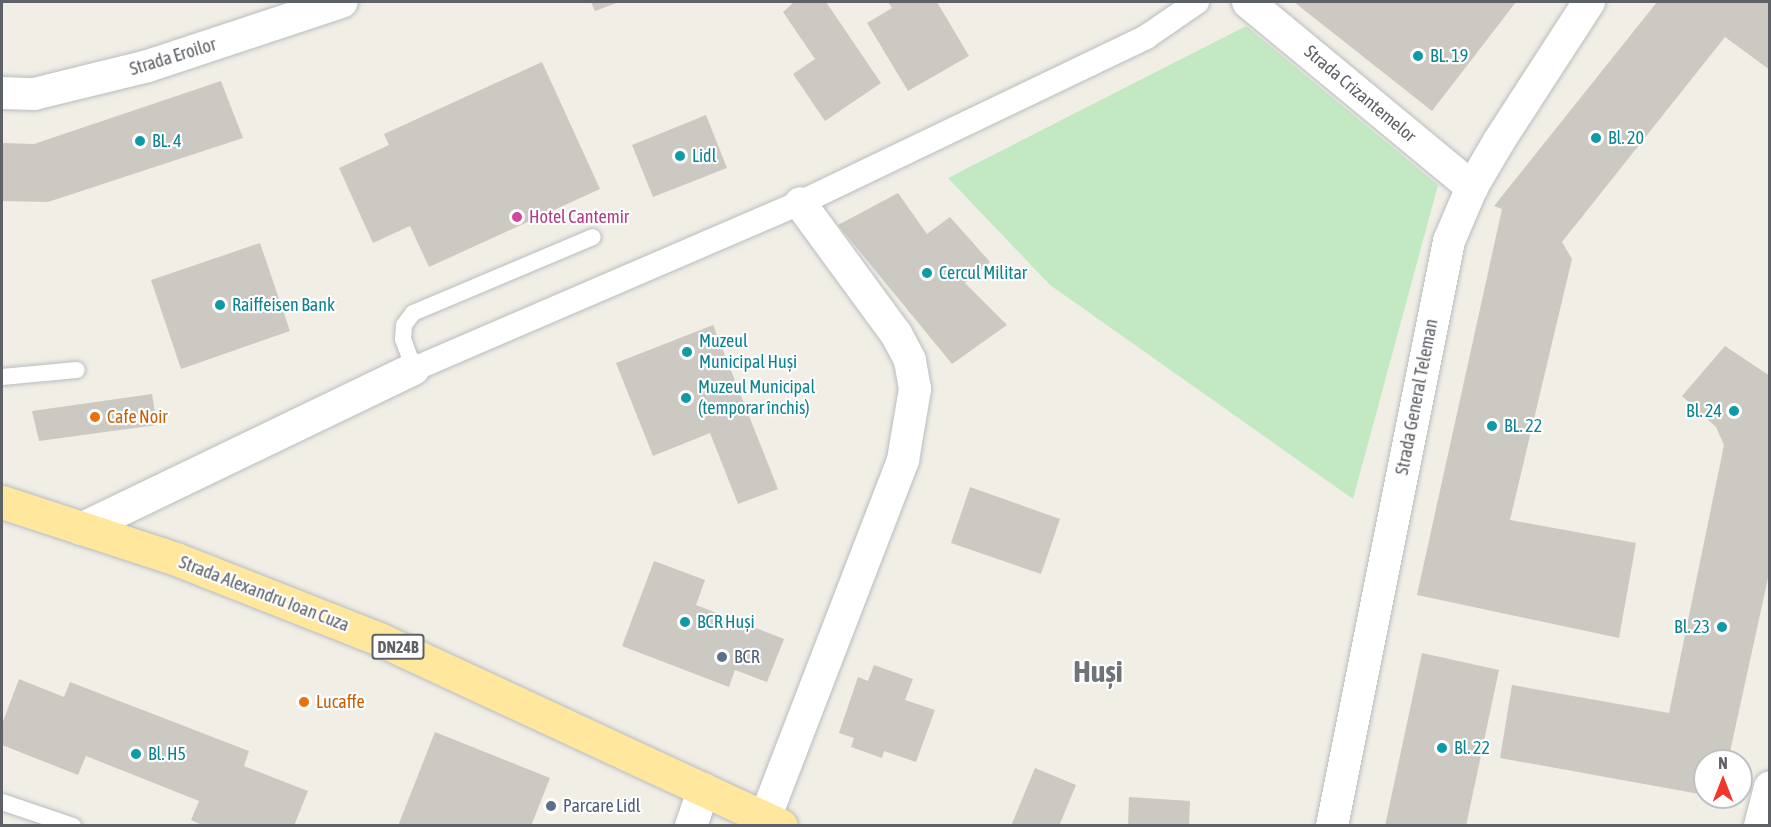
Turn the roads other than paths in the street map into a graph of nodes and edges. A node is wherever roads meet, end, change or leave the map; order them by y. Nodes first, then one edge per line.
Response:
1 (1197, 2) edge
2 (1248, 2) edge
3 (1589, 2) edge
4 (335, 3) edge
5 (2, 93) edge
6 (1472, 187) junction
7 (800, 203) junction
8 (593, 237) dead end
9 (414, 369) junction
10 (77, 370) dead end
11 (2, 377) edge
12 (2, 502) edge
13 (81, 529) junction
14 (1770, 787) edge
15 (704, 789) junction
16 (2, 802) edge
17 (773, 822) edge
18 (73, 825) edge
19 (691, 825) edge
20 (1332, 825) edge
21 (1760, 825) edge

1 - 7 street
2 - 6 street, Strada Crizantemelor
3 - 6 street, Strada General Teleman
4 - 5 street, Strada Eroilor
6 - 20 street, Strada General Teleman
7 - 9 street
7 - 17 street
8 - 9 lane
9 - 13 street
10 - 11 lane
12 - 13 highway, Strada Alexandru Ioan Cuza / DN24B
13 - 15 highway, Strada Alexandru Ioan Cuza / DN24B
14 - 21 street
15 - 17 highway, Strada Alexandru Ioan Cuza / DN24B
15 - 19 street
16 - 18 lane

